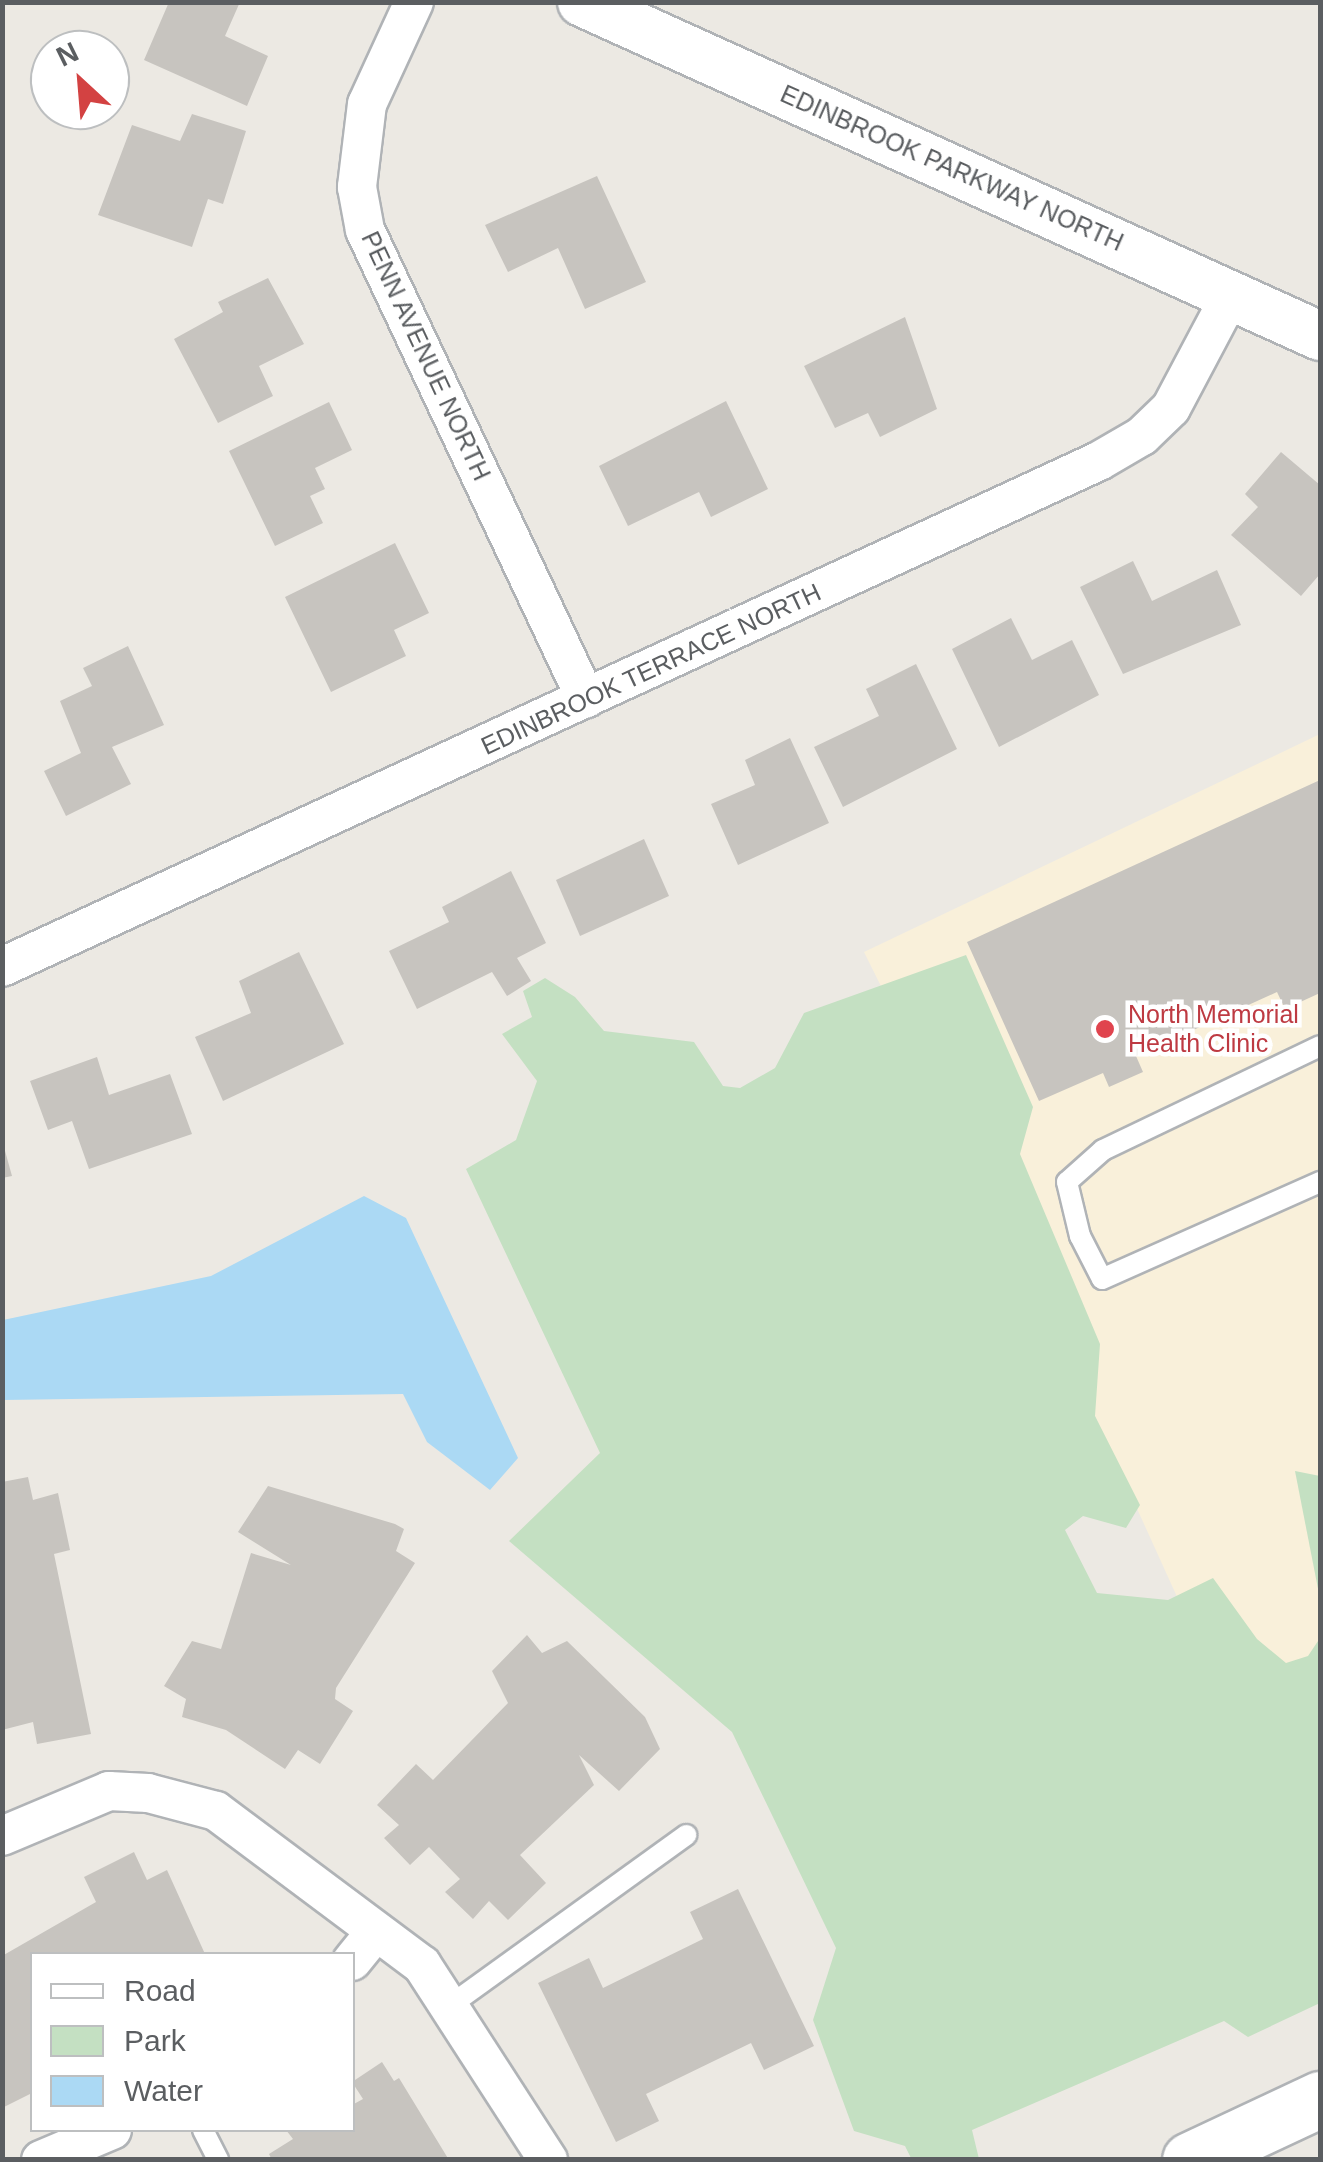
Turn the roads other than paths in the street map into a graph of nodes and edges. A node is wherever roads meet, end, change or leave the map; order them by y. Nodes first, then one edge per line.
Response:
1 (414, 2) edge
2 (582, 2) edge
3 (1232, 292) junction
4 (1320, 336) edge
5 (586, 699) junction
6 (2, 967) edge
7 (1320, 1046) edge
8 (1320, 1182) edge
9 (686, 1835) dead end
10 (2, 1836) edge
11 (364, 1946) edge
12 (452, 2004) junction
13 (1320, 2099) edge
14 (107, 2132) edge
15 (204, 2132) edge
16 (41, 2160) edge
17 (218, 2160) edge
18 (548, 2160) edge
19 (1190, 2160) edge

1 - 5 street, PENN AVENUE NORTH
2 - 3 street, EDINBROOK PARKWAY NORTH
3 - 4 street, EDINBROOK PARKWAY NORTH
3 - 5 street, EDINBROOK TERRACE NORTH
5 - 6 street, EDINBROOK TERRACE NORTH
7 - 8 lane
9 - 12 lane
10 - 11 street
11 - 12 street
12 - 18 street
13 - 19 main road
14 - 16 street
15 - 17 lane

